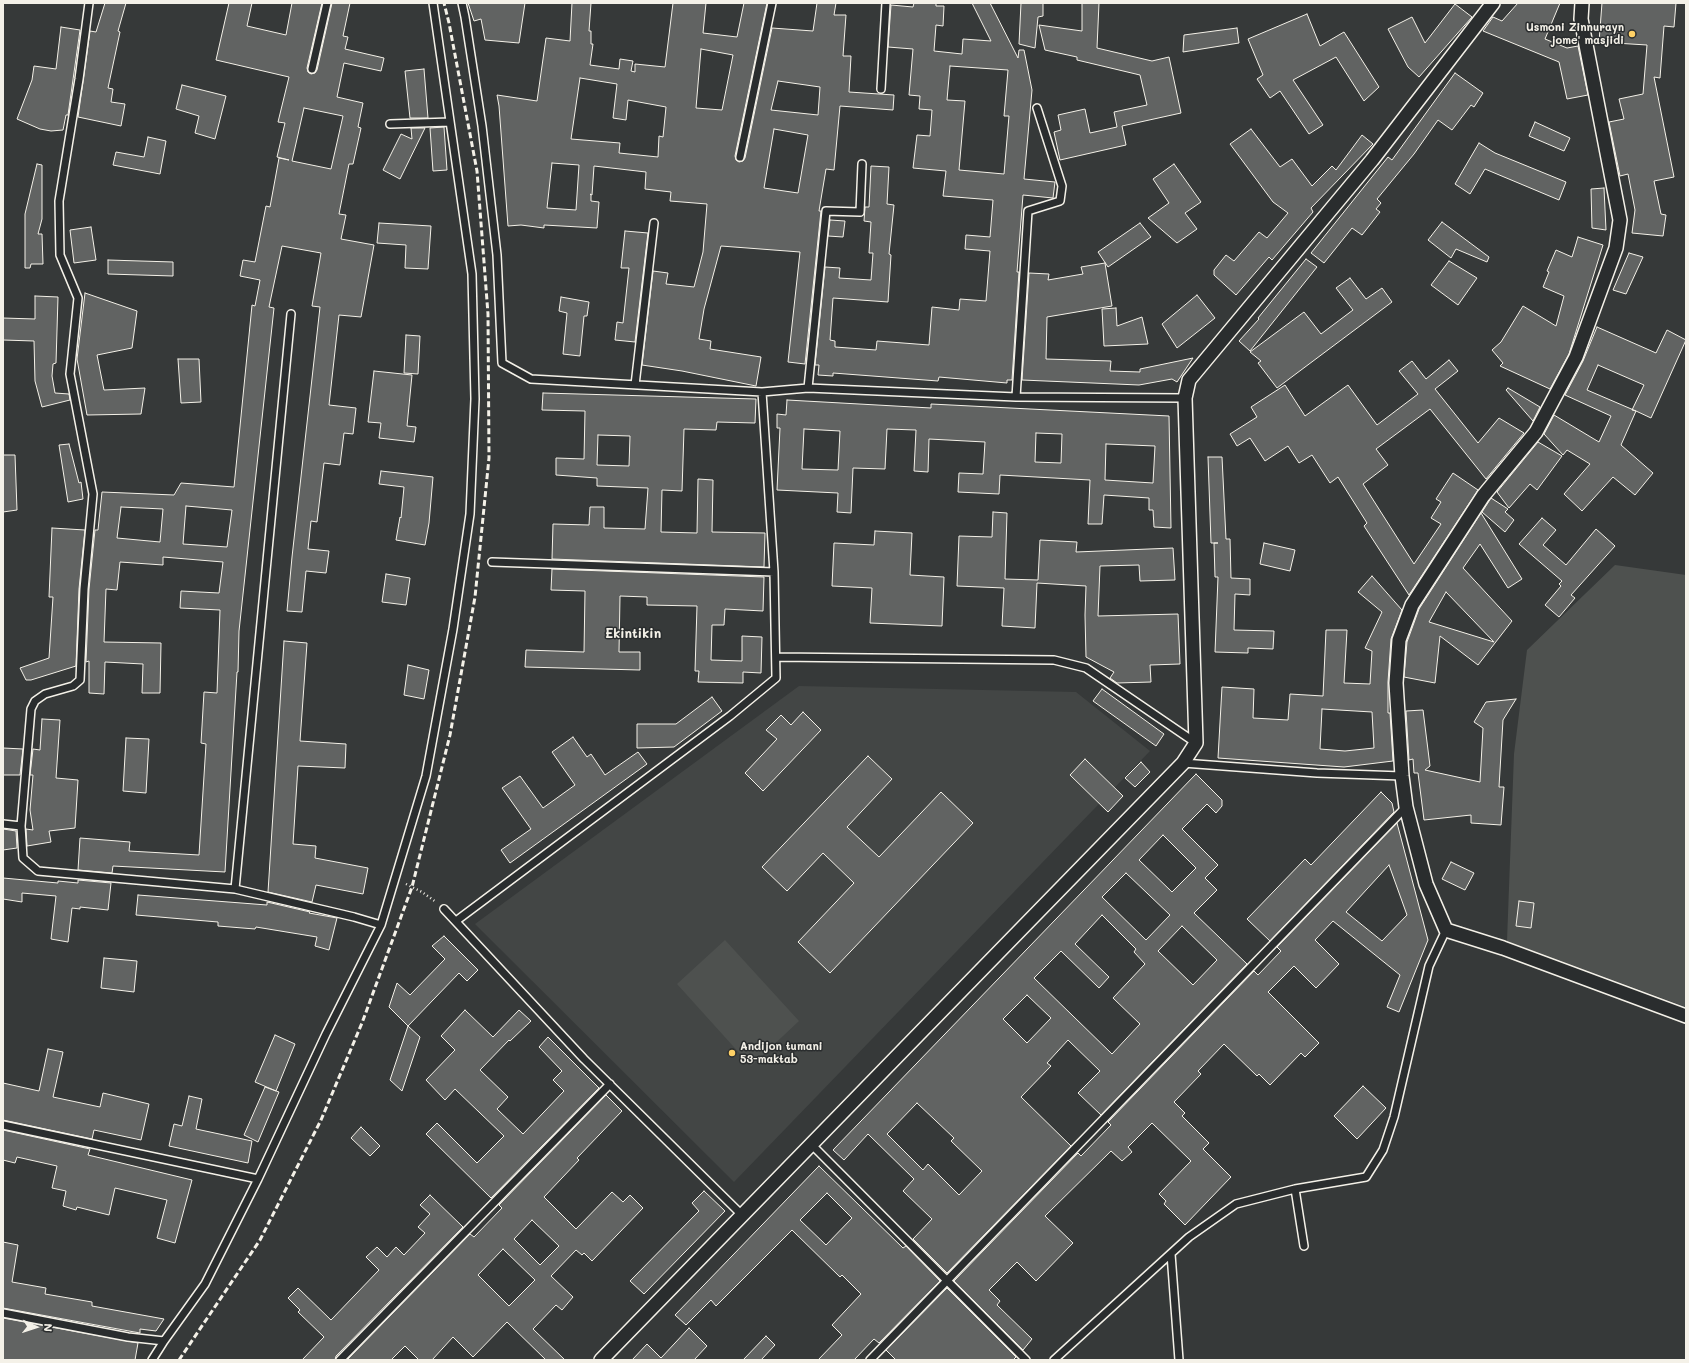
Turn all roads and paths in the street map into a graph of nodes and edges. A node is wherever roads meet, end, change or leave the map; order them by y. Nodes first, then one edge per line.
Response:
1 (89, 3) edge
2 (327, 3) edge
3 (433, 3) edge
4 (462, 3) edge
5 (772, 3) edge
6 (886, 3) edge
7 (1492, 3) edge
8 (1582, 3) edge
9 (312, 69) dead end
10 (881, 89) dead end
11 (1037, 108) dead end
12 (450, 122) junction
13 (390, 124) dead end
14 (740, 157) dead end
15 (862, 164) dead end
16 (654, 223) dead end
17 (291, 314) dead end
18 (634, 386) junction
19 (808, 388) junction
20 (762, 392) junction
21 (1016, 397) junction
22 (1185, 398) junction
23 (492, 562) dead end
24 (774, 572) junction
25 (777, 657) junction
26 (1196, 743) junction
27 (1183, 763) junction
28 (1402, 776) junction
29 (1406, 807) junction
30 (3, 824) edge
31 (21, 826) junction
32 (394, 880) junction
33 (235, 889) junction
34 (444, 909) joint
35 (456, 921) junction
36 (381, 925) junction
37 (1446, 930) junction
38 (1686, 1016) edge
39 (610, 1084) junction
40 (3, 1125) edge
41 (811, 1144) junction
42 (258, 1179) junction
43 (1295, 1189) junction
44 (742, 1215) junction
45 (1304, 1246) dead end
46 (1170, 1254) junction
47 (948, 1281) junction
48 (3, 1313) edge
49 (164, 1341) junction
50 (152, 1360) edge
51 (340, 1360) edge
52 (601, 1360) edge
53 (870, 1360) edge
54 (1026, 1360) edge
55 (1054, 1360) edge
56 (1178, 1360) edge

1 - 31 lane
2 - 9 lane
3 - 12 lane
4 - 18 lane
5 - 14 lane
6 - 10 lane
7 - 22 street
8 - 28 street
11 - 21 lane
12 - 13 lane
12 - 32 lane
15 - 19 lane
16 - 18 lane
17 - 33 lane
18 - 20 lane
19 - 20 lane
19 - 21 lane
20 - 24 lane
21 - 22 lane
22 - 26 street
23 - 24 lane
24 - 25 lane
25 - 26 lane
25 - 35 lane
26 - 27 street
27 - 28 lane
27 - 41 street
28 - 29 street
29 - 37 street
29 - 47 lane
30 - 31 lane
31 - 33 lane
32 - 34 path
32 - 36 lane
33 - 36 lane
34 - 35 lane
35 - 39 lane
36 - 42 lane
37 - 38 street
37 - 43 lane
39 - 44 lane
39 - 51 lane
40 - 42 lane
41 - 44 street
41 - 47 lane
42 - 49 lane
43 - 45 lane
43 - 46 lane
44 - 52 street
46 - 55 lane
46 - 56 lane
47 - 53 lane
47 - 54 lane
48 - 49 lane
49 - 50 lane

